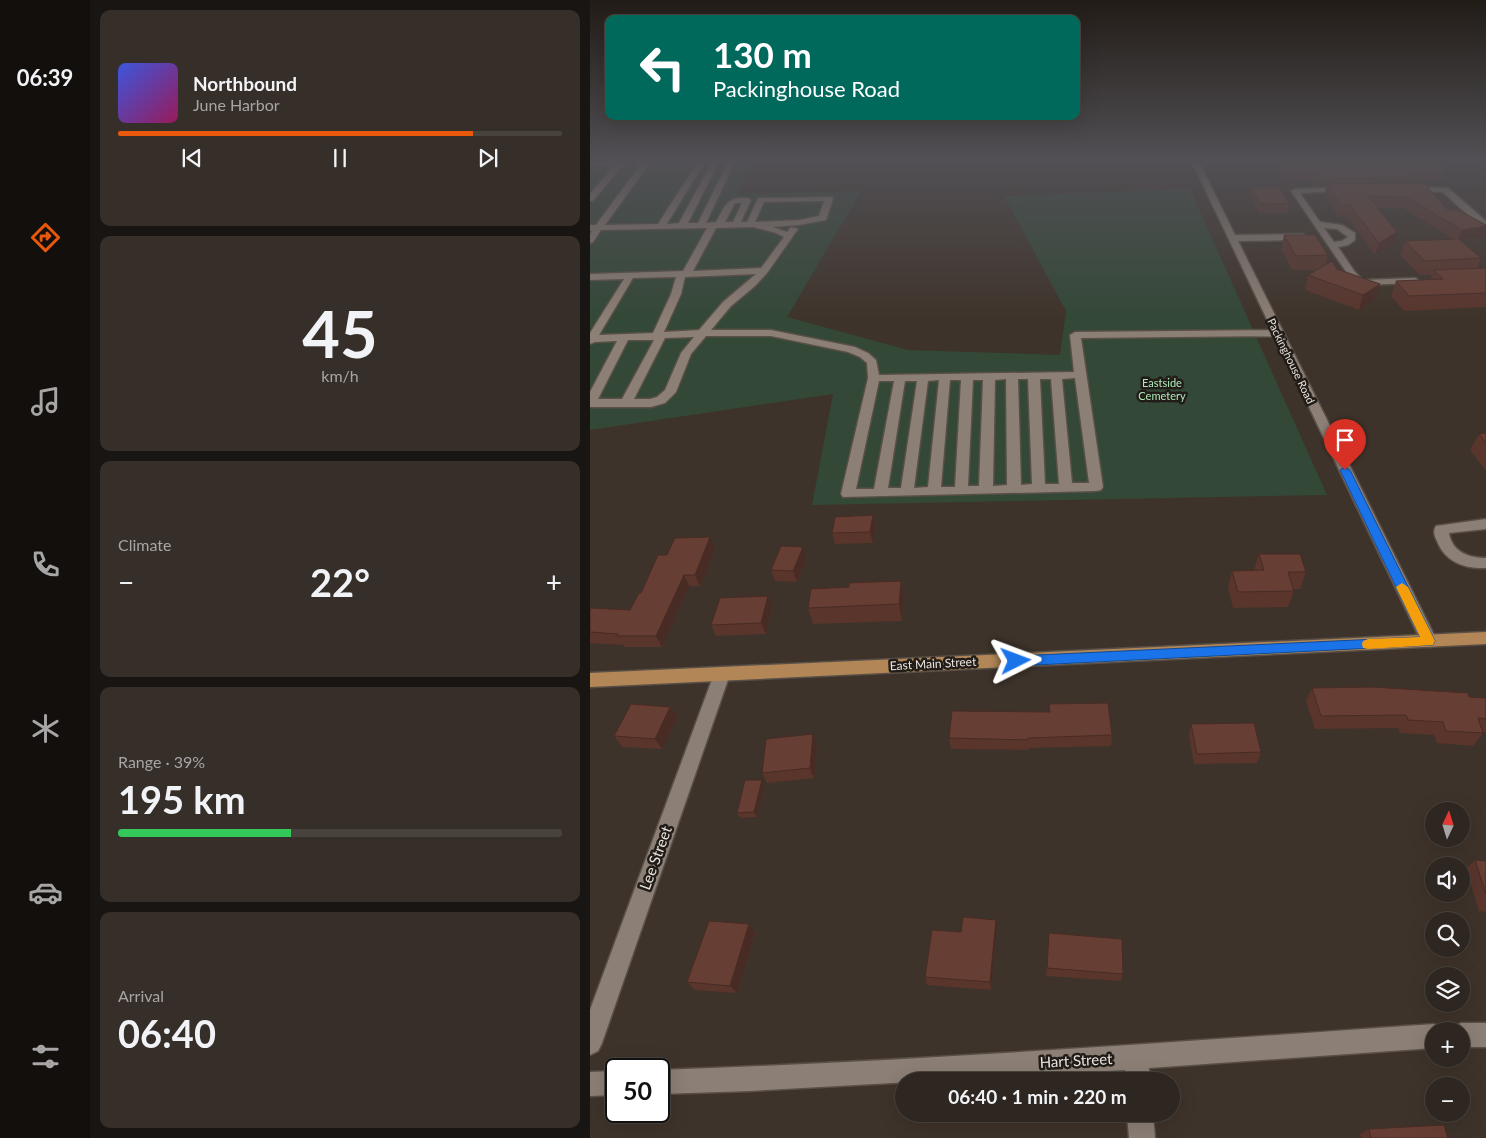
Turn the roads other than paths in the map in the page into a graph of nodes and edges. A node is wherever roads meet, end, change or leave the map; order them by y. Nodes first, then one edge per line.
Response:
1 (606, 213) edge
2 (669, 213) edge
3 (689, 213) edge
4 (707, 213) edge
5 (724, 213) edge
6 (741, 213) edge
7 (755, 213) edge
8 (769, 213) edge
9 (805, 213) edge
10 (1220, 213) edge
11 (1308, 213) edge
12 (1471, 213) edge
13 (736, 224) junction
14 (750, 224) junction
15 (1486, 224) edge
16 (701, 225) junction
17 (716, 225) junction
18 (661, 226) junction
19 (682, 226) junction
20 (594, 228) edge
21 (1231, 235) junction
22 (1321, 236) junction
23 (789, 237) junction
24 (590, 240) edge
25 (764, 271) junction
26 (684, 273) junction
27 (630, 276) junction
28 (590, 277) edge
29 (1427, 280) edge
30 (1278, 332) junction
31 (701, 334) junction
32 (658, 336) junction
33 (624, 338) junction
34 (591, 340) edge
35 (1056, 375) junction
36 (1081, 375) junction
37 (989, 376) junction
38 (1012, 376) junction
39 (1034, 376) junction
40 (923, 377) junction
41 (945, 377) junction
42 (967, 377) junction
43 (874, 378) junction
44 (900, 378) junction
45 (626, 402) junction
46 (590, 403) edge
47 (1066, 488) junction
48 (1039, 489) junction
49 (986, 490) junction
50 (1014, 490) junction
51 (961, 491) junction
52 (907, 492) junction
53 (934, 492) junction
54 (880, 493) junction
55 (1486, 524) edge
56 (1486, 563) edge
57 (1486, 638) edge
58 (1428, 641) junction
59 (722, 674) junction
60 (590, 680) edge
61 (1470, 1035) edge
62 (1486, 1035) edge
63 (1425, 1037) edge
64 (590, 1042) edge
65 (1137, 1069) edge
66 (670, 1082) edge
67 (605, 1083) edge
68 (590, 1084) edge
69 (1141, 1122) edge
70 (1142, 1138) edge

1 - 20 street
2 - 18 street
3 - 19 street
4 - 16 street
5 - 17 street
6 - 13 street
7 - 14 street
8 - 14 street
9 - 23 street
10 - 21 street, Packinghouse Road
11 - 22 street
12 - 15 street
13 - 14 street
13 - 17 street
14 - 23 street
16 - 17 street
16 - 19 street
17 - 26 street
18 - 19 street
18 - 20 street
20 - 24 street
21 - 22 street
21 - 22 street
21 - 30 street, Packinghouse Road
22 - 29 street
23 - 25 street
25 - 26 street
25 - 31 street
26 - 27 street
26 - 32 street
27 - 28 street
27 - 34 street
30 - 36 street
30 - 58 street, Packinghouse Road
31 - 32 street
31 - 43 street
31 - 45 street
32 - 33 street
32 - 45 street
33 - 34 street
33 - 46 street
35 - 36 street
35 - 39 street
35 - 47 street
36 - 47 street
37 - 38 street
37 - 42 street
37 - 49 street
38 - 39 street
38 - 50 street
39 - 48 street
40 - 41 street
40 - 44 street
40 - 52 street
41 - 42 street
41 - 53 street
42 - 51 street
43 - 44 street
43 - 54 street
44 - 54 street
45 - 46 street
47 - 48 street
48 - 50 street
49 - 50 street
49 - 51 street
51 - 53 street
52 - 53 street
52 - 54 street
55 - 56 street
57 - 58 main road, East Main Street
58 - 59 main road, East Main Street
59 - 60 main road, East Main Street
59 - 64 street, Lee Street
61 - 62 street
63 - 65 street, Hart Street
65 - 66 street, Hart Street
67 - 68 street
69 - 70 street

